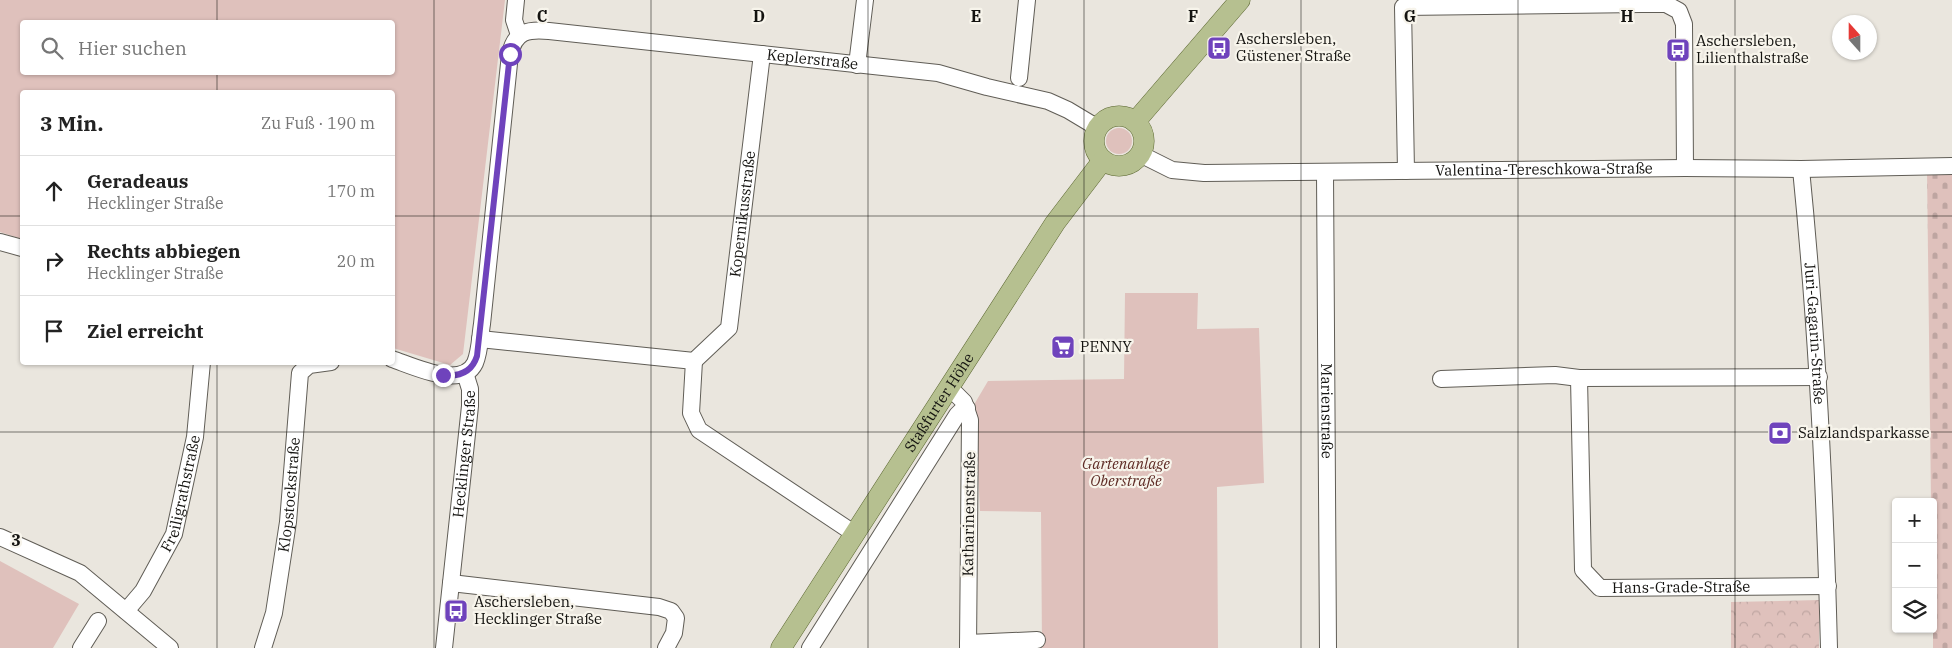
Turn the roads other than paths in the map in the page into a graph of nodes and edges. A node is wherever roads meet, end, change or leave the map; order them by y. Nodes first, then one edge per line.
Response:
1 (516, 0) edge
2 (865, 0) edge
3 (1027, 0) edge
4 (1240, 0) edge
5 (1680, 5) edge
6 (519, 35) junction
7 (762, 54) junction
8 (858, 65) junction
9 (1019, 78) dead end
10 (1135, 122) junction
11 (1098, 128) junction
12 (1140, 154) junction
13 (1102, 160) junction
14 (1952, 166) edge
15 (1685, 168) junction
16 (1802, 169) junction
17 (1406, 171) junction
18 (1325, 173) junction
19 (0, 242) edge
20 (20, 247) edge
21 (480, 339) junction
22 (395, 360) edge
23 (694, 361) junction
24 (202, 365) edge
25 (310, 365) edge
26 (465, 373) junction
27 (1819, 377) junction
28 (1579, 378) junction
29 (1442, 379) dead end
30 (948, 387) junction
31 (967, 408) junction
32 (855, 534) junction
33 (0, 537) edge
34 (451, 583) junction
35 (1828, 586) junction
36 (126, 611) junction
37 (98, 621) dead end
38 (1037, 640) dead end
39 (968, 645) edge
40 (81, 648) edge
41 (170, 648) edge
42 (264, 648) edge
43 (444, 648) edge
44 (666, 648) edge
45 (781, 648) edge
46 (810, 648) edge
47 (1328, 648) edge
48 (1829, 648) edge

1 - 6 street
2 - 8 street
3 - 9 street
4 - 10 main road
5 - 15 street
5 - 17 street
6 - 7 street, Keplerstraße
6 - 21 street, Hecklinger Straße
7 - 8 street, Keplerstraße
7 - 23 street, Kopernikusstraße
8 - 11 street, Keplerstraße
10 - 11 main road
10 - 12 main road
11 - 13 main road
12 - 13 main road
12 - 18 street, Valentina-Tereschkowa-Straße
13 - 30 main road, Staßfurter Höhe
14 - 16 street, Valentina-Tereschkowa-Straße
15 - 16 street, Valentina-Tereschkowa-Straße
15 - 17 street, Valentina-Tereschkowa-Straße
16 - 27 street, Juri-Gagarin-Straße
17 - 18 street, Valentina-Tereschkowa-Straße
18 - 47 street, Marienstraße
19 - 20 street
21 - 23 street
21 - 26 street, Hecklinger Straße
22 - 26 street
23 - 32 street
24 - 36 street, Freiligrathstraße
25 - 42 street, Klopstockstraße
26 - 34 street, Hecklinger Straße
27 - 28 street
27 - 35 street, Juri-Gagarin-Straße
28 - 29 street
28 - 35 street, Hans-Grade-Straße
30 - 31 street
30 - 32 main road, Staßfurter Höhe
31 - 39 street, Katharinenstraße
31 - 46 street, Staßfurter Höhe
32 - 45 main road, Staßfurter Höhe
33 - 36 street
34 - 43 street, Hecklinger Straße
34 - 44 street
35 - 48 street, Juri-Gagarin-Straße
36 - 41 street
37 - 40 street
38 - 39 street

